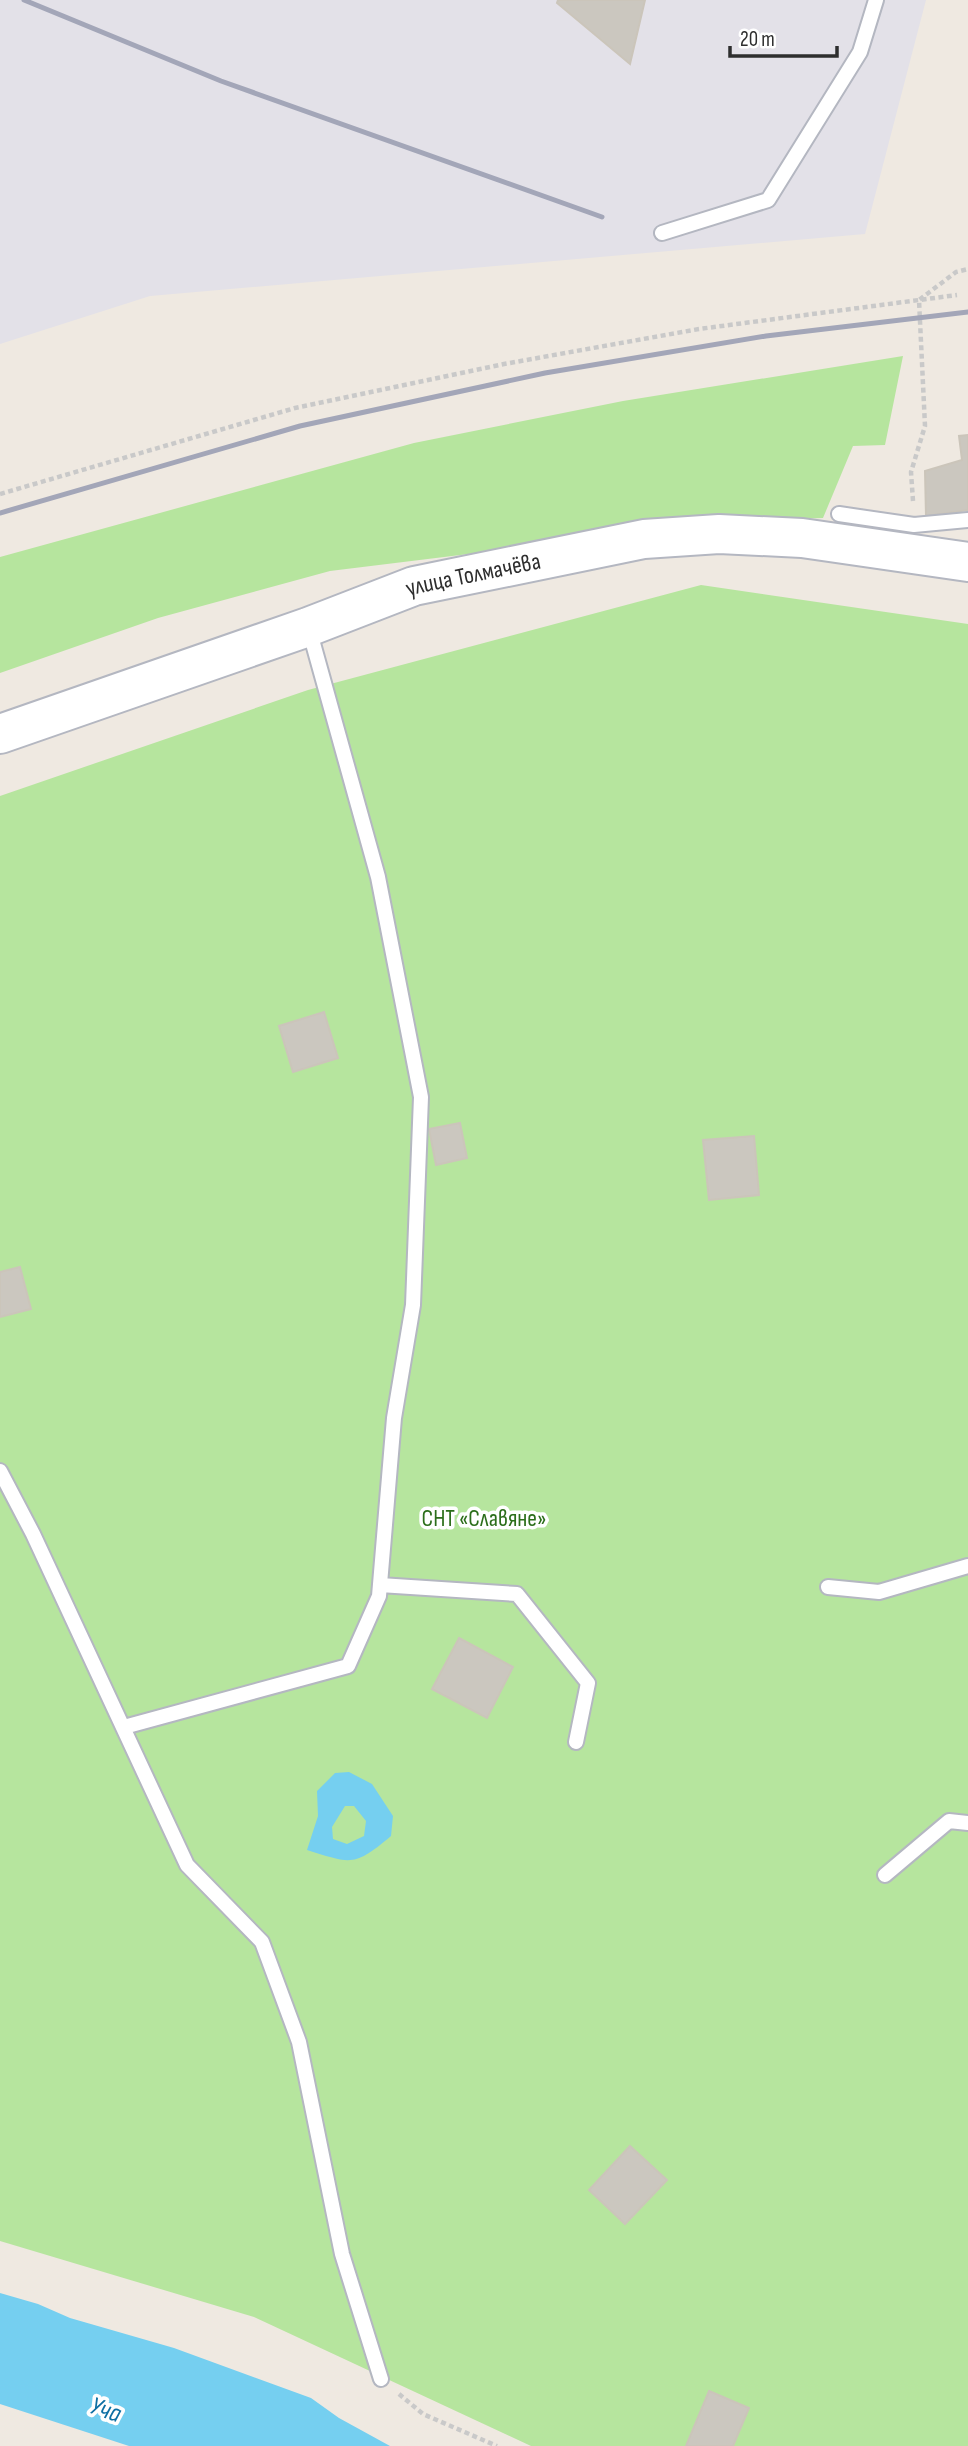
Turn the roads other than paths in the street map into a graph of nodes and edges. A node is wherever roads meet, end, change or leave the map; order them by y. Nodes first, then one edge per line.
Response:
1 (876, 0) edge
2 (662, 233) dead end
3 (839, 514) dead end
4 (968, 520) edge
5 (968, 562) edge
6 (308, 627) junction
7 (0, 734) edge
8 (0, 1471) edge
9 (968, 1566) edge
10 (380, 1585) junction
11 (828, 1587) dead end
12 (124, 1727) junction
13 (576, 1742) dead end
14 (968, 1822) edge
15 (885, 1875) dead end
16 (381, 2379) road end

1 - 2 lane
3 - 4 lane
5 - 6 street, улица Толмачёва
6 - 7 street, улица Толмачёва
6 - 10 lane
8 - 12 lane
9 - 11 lane
10 - 12 lane
10 - 13 lane
12 - 16 lane
14 - 15 lane

